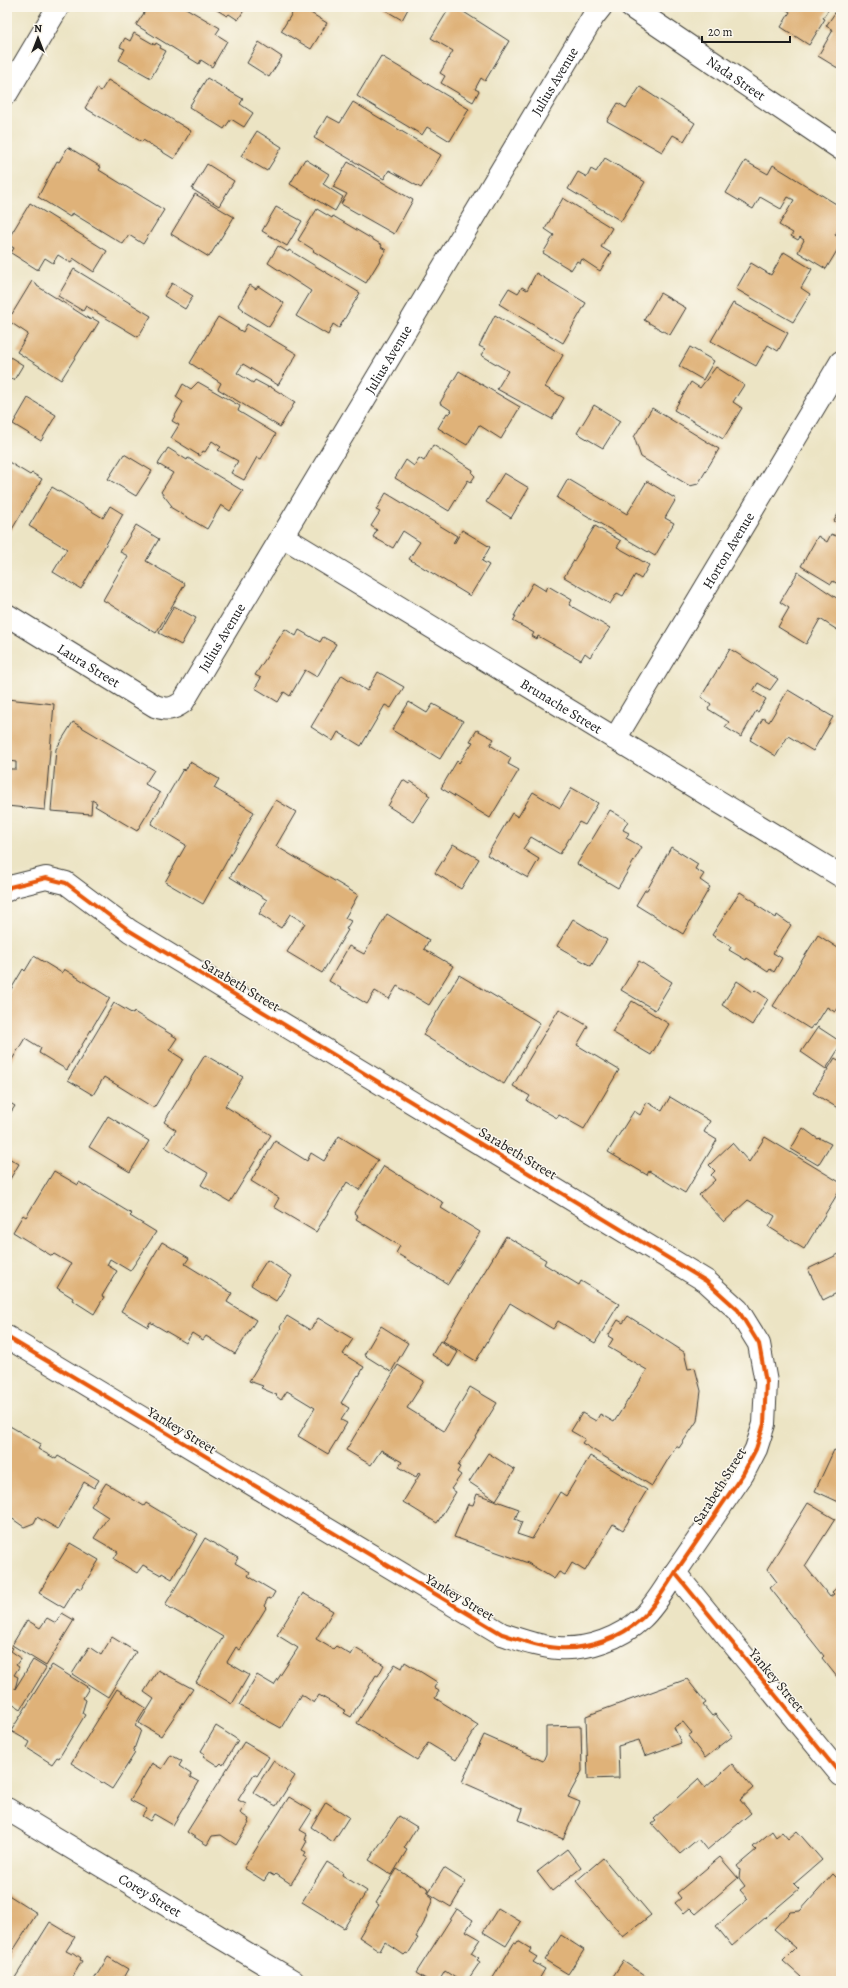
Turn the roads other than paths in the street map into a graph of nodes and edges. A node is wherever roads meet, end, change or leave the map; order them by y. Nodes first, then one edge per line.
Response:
1 (58, 7) edge
2 (601, 7) edge
3 (631, 7) edge
4 (7, 92) edge
5 (841, 149) edge
6 (841, 362) edge
7 (282, 536) junction
8 (7, 615) edge
9 (174, 709) joint
10 (615, 739) junction
11 (841, 876) edge
12 (7, 890) edge
13 (7, 1337) edge
14 (675, 1574) junction
15 (841, 1775) edge
16 (7, 1808) edge
17 (293, 1981) edge

1 - 4 street
2 - 7 street, Julius Avenue
3 - 5 street, Nada Street
6 - 10 street, Horton Avenue
7 - 9 street, Julius Avenue
7 - 10 street, Brunache Street
8 - 9 street, Laura Street
10 - 11 street, Brunache Street
12 - 14 street, Sarabeth Street
13 - 14 street, Yankey Street
14 - 15 street, Yankey Street
16 - 17 street, Corey Street

